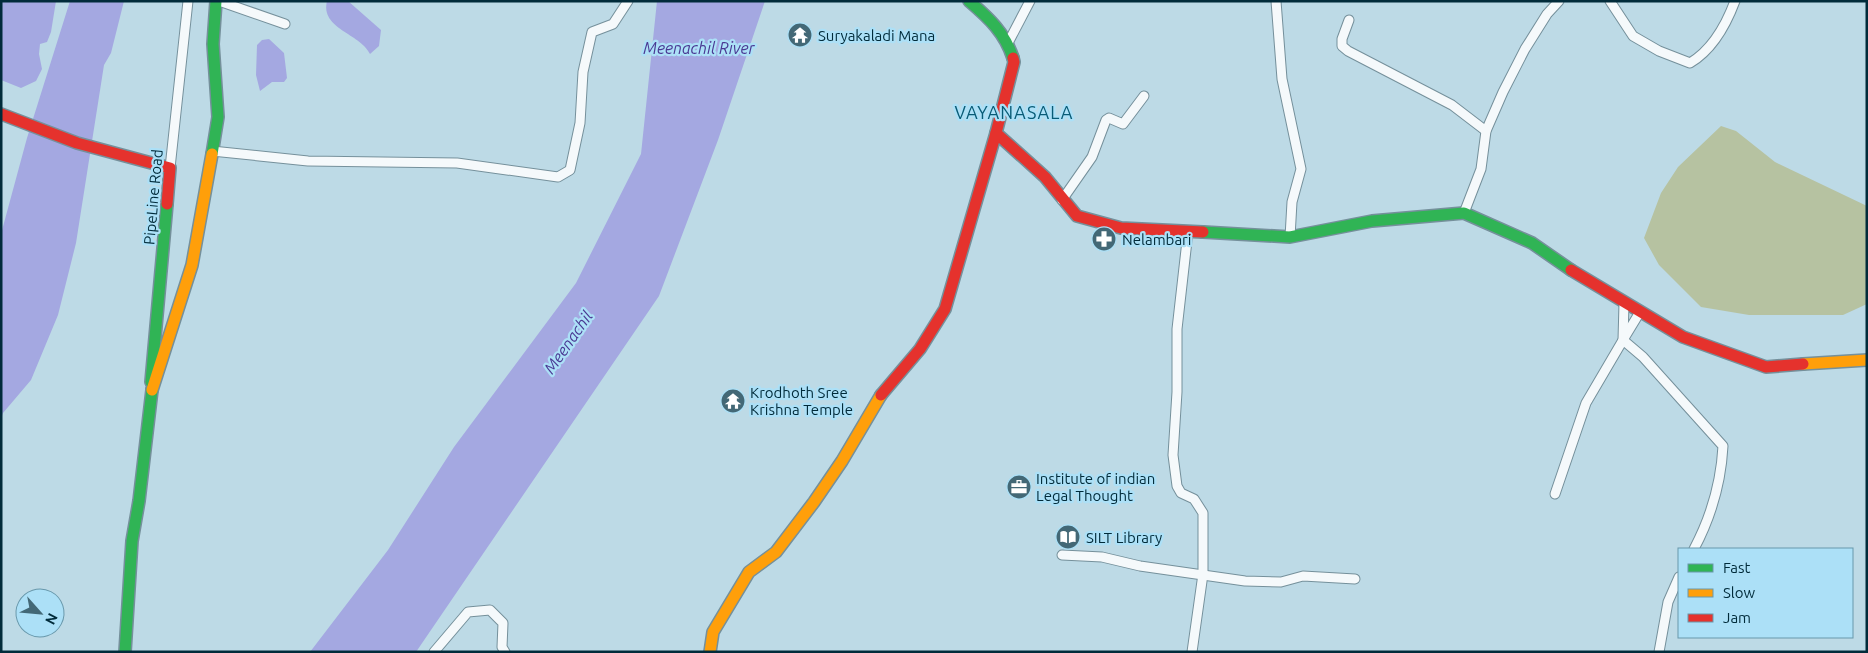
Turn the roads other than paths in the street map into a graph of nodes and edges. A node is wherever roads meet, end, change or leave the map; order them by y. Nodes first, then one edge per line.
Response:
1 (188, 1) edge
2 (218, 1) edge
3 (628, 1) edge
4 (970, 1) edge
5 (1030, 1) edge
6 (1276, 1) edge
7 (1558, 1) edge
8 (1610, 1) edge
9 (1735, 1) edge
10 (1349, 20) dead end
11 (285, 24) dead end
12 (1008, 42) junction
13 (1144, 96) dead end
14 (1, 114) edge
15 (1486, 131) junction
16 (996, 133) junction
17 (212, 151) junction
18 (170, 168) junction
19 (1062, 200) junction
20 (1464, 213) junction
21 (1188, 232) junction
22 (1290, 237) junction
23 (1624, 303) junction
24 (1640, 312) junction
25 (1623, 340) junction
26 (1867, 360) edge
27 (150, 395) junction
28 (1555, 494) dead end
29 (1695, 548) edge
30 (1062, 555) dead end
31 (1203, 574) junction
32 (1355, 579) dead end
33 (1678, 579) edge
34 (125, 652) edge
35 (434, 652) edge
36 (505, 652) edge
37 (710, 652) edge
38 (1192, 652) edge
39 (1658, 652) edge

1 - 18 street, PipeLine Road
2 - 11 street
2 - 17 main road
3 - 17 street
4 - 12 main road
5 - 12 street
6 - 22 street
7 - 15 street
8 - 9 street
10 - 15 street
12 - 16 main road
13 - 19 street
14 - 18 main road
15 - 20 street
16 - 19 main road
16 - 37 main road
17 - 27 main road
18 - 27 main road, PipeLine Road
19 - 21 main road
20 - 22 main road
20 - 23 main road
21 - 22 main road
21 - 31 street
23 - 24 main road
23 - 25 street
24 - 25 street
24 - 26 main road
25 - 28 street
25 - 29 street
27 - 34 main road
30 - 31 street
31 - 32 street
31 - 38 street
33 - 39 street
35 - 36 street

